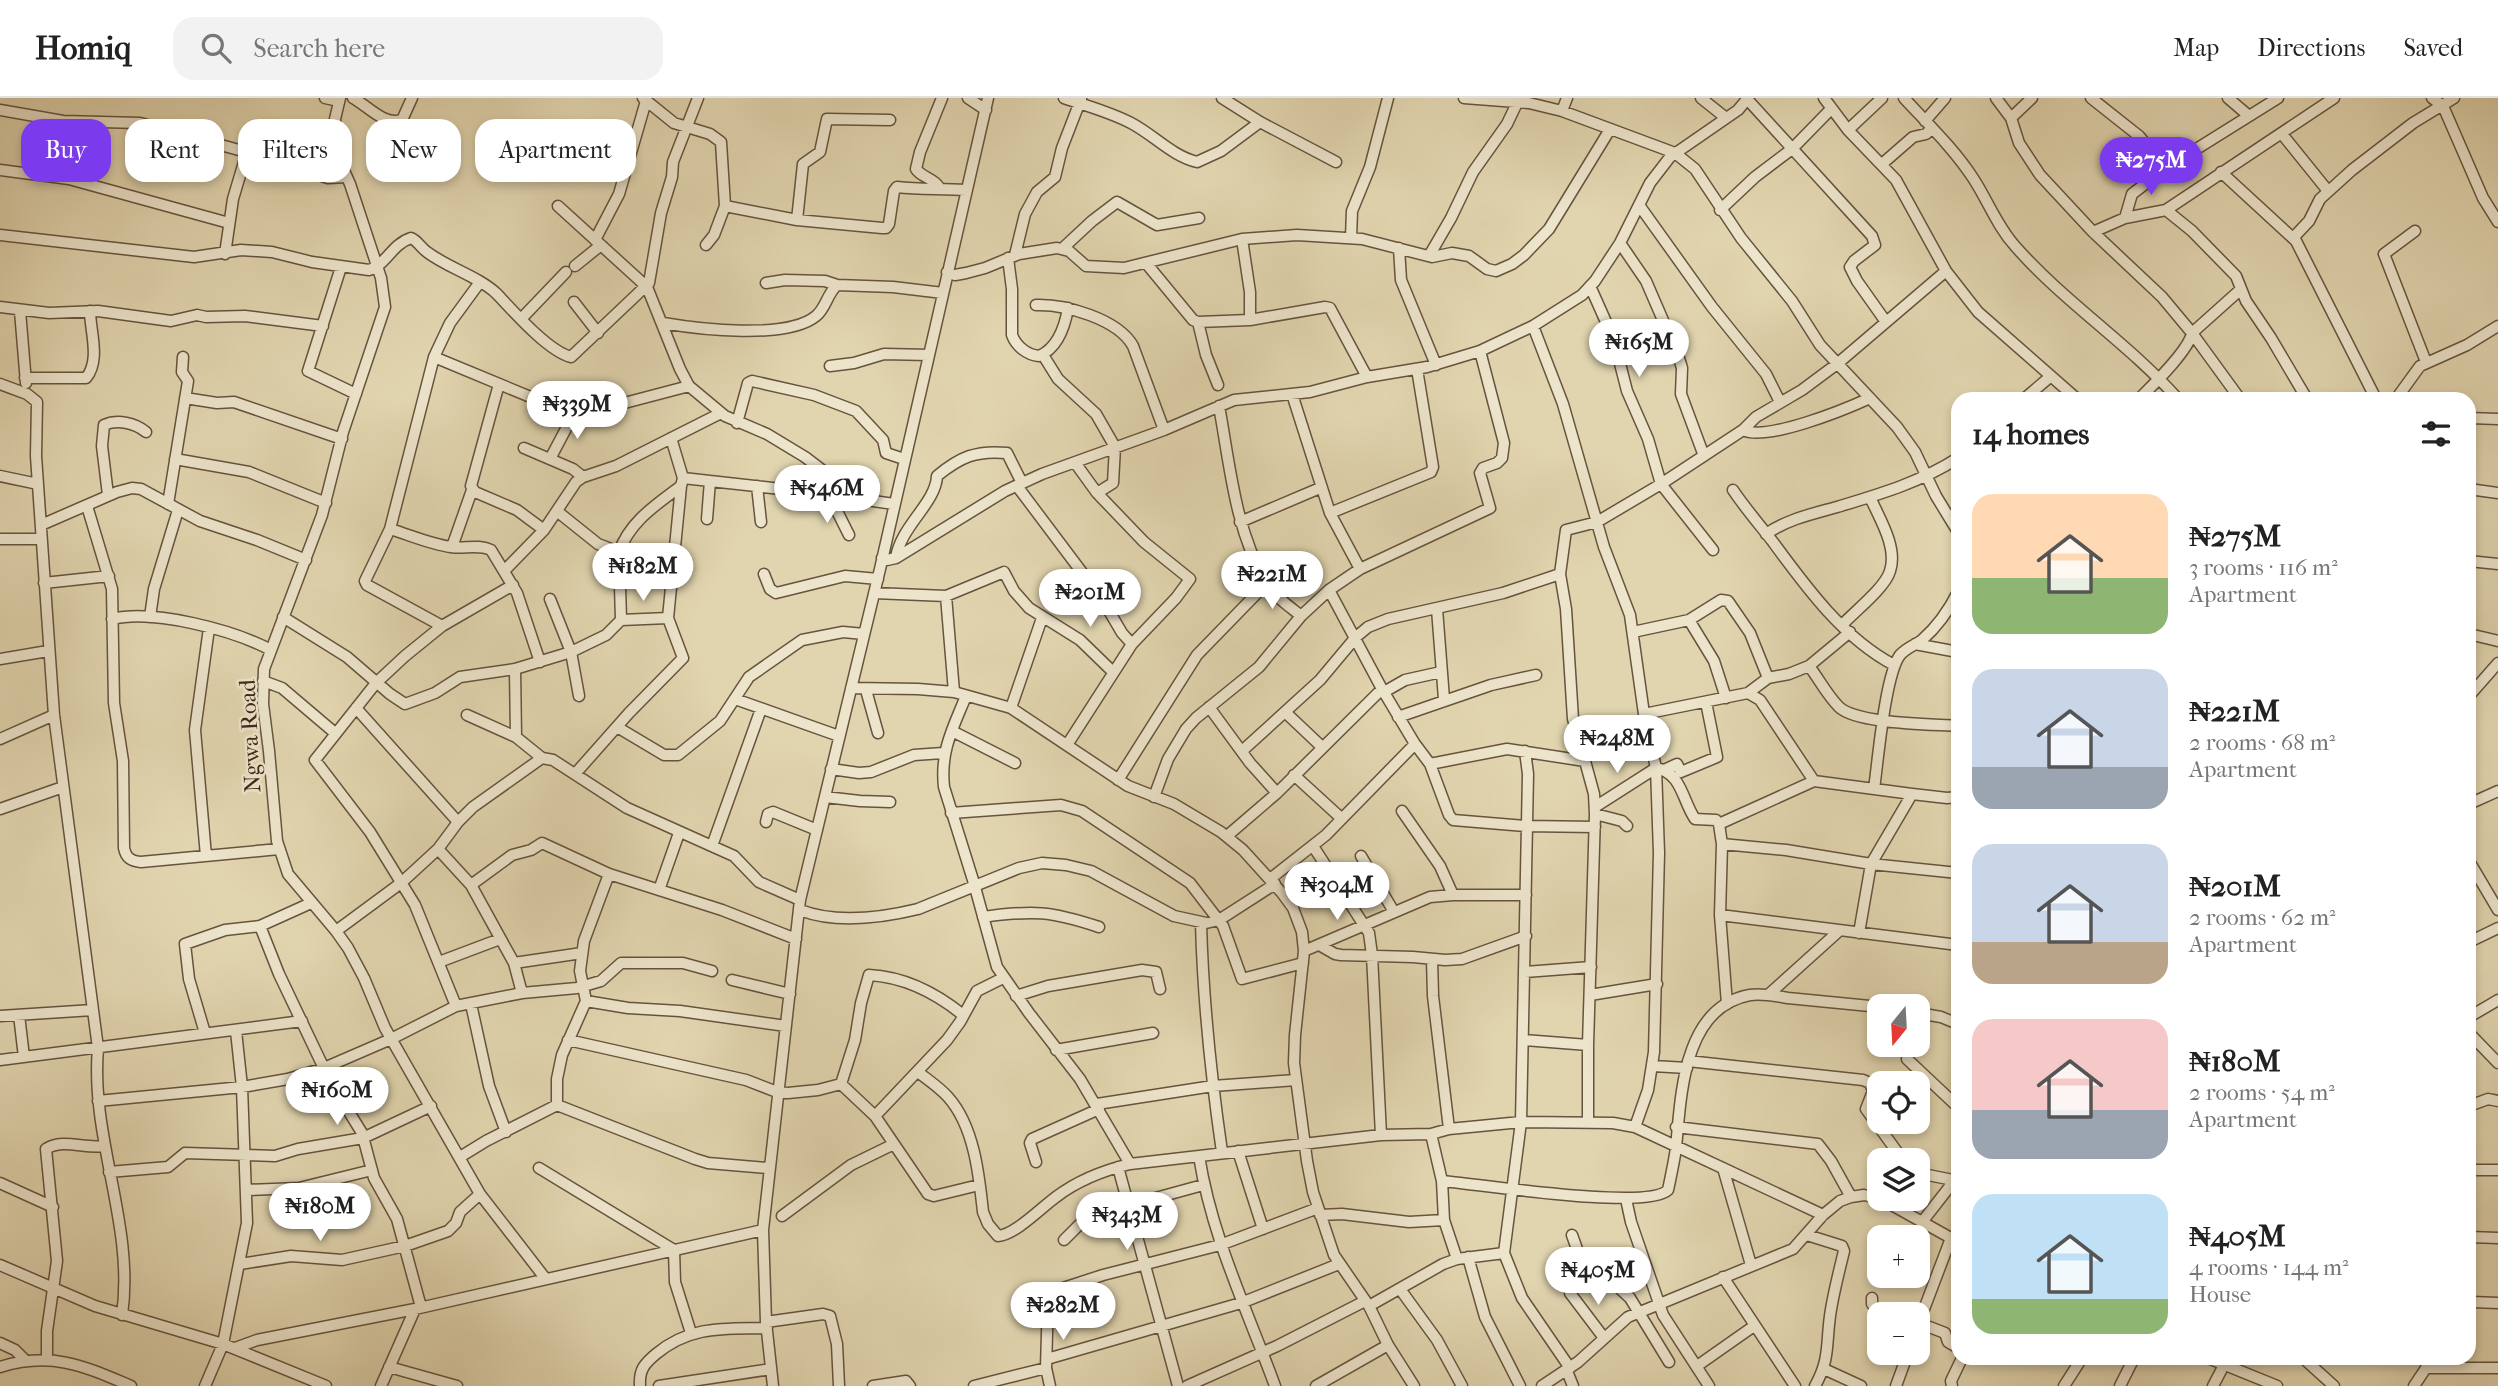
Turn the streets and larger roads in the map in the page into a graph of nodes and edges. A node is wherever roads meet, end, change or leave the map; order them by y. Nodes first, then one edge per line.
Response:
1 (325, 98) edge
2 (353, 98) edge
3 (412, 98) edge
4 (698, 98) edge
5 (943, 98) edge
6 (968, 98) edge
7 (988, 98) edge
8 (1064, 98) edge
9 (1222, 98) edge
10 (1388, 98) edge
11 (1464, 98) edge
12 (1567, 98) edge
13 (1701, 98) edge
14 (1824, 98) edge
15 (1882, 98) edge
16 (1904, 98) edge
17 (1945, 98) edge
18 (1996, 98) edge
19 (2032, 98) edge
20 (2091, 98) edge
21 (2228, 98) edge
22 (2278, 98) edge
23 (2334, 98) edge
24 (2432, 98) edge
25 (2454, 98) edge
26 (340, 99) edge
27 (1748, 99) edge
28 (644, 100) edge
29 (1080, 100) edge
30 (1530, 101) edge
31 (1517, 103) junction
32 (2443, 106) junction
33 (1832, 109) junction
34 (0, 110) edge
35 (986, 110) junction
36 (1562, 111) junction
37 (2249, 116) junction
38 (1726, 118) junction
39 (2011, 118) junction
40 (338, 119) edge
41 (890, 120) dead end
42 (1260, 122) junction
43 (1929, 125) junction
44 (685, 127) junction
45 (1849, 130) junction
46 (1609, 131) junction
47 (2282, 134) junction
48 (1792, 149) junction
49 (238, 150) edge
50 (1675, 153) junction
51 (1336, 162) dead end
52 (1882, 164) junction
53 (2165, 168) junction
54 (0, 170) edge
55 (2221, 173) junction
56 (238, 181) edge
57 (348, 182) edge
58 (939, 187) junction
59 (966, 190) junction
60 (2328, 191) junction
61 (1639, 205) junction
62 (558, 206) dead end
63 (725, 206) junction
64 (1720, 210) junction
65 (2166, 210) junction
66 (1199, 218) dead end
67 (2125, 218) junction
68 (797, 220) junction
69 (2498, 222) edge
70 (229, 223) junction
71 (2415, 231) dead end
72 (2093, 232) junction
73 (0, 235) edge
74 (1350, 238) junction
75 (2293, 238) junction
76 (1242, 239) junction
77 (598, 242) junction
78 (1620, 243) junction
79 (706, 245) dead end
80 (1063, 248) junction
81 (1399, 248) junction
82 (225, 254) junction
83 (1429, 256) junction
84 (1012, 257) junction
85 (1146, 263) junction
86 (575, 266) dead end
87 (341, 267) junction
88 (377, 268) junction
89 (1946, 271) junction
90 (565, 272) dead end
91 (947, 272) junction
92 (480, 282) junction
93 (766, 283) dead end
94 (837, 285) junction
95 (1590, 286) junction
96 (647, 287) junction
97 (2240, 290) junction
98 (943, 293) junction
99 (574, 302) dead end
100 (1036, 305) dead end
101 (0, 307) edge
102 (1068, 307) junction
103 (20, 310) junction
104 (90, 311) junction
105 (521, 319) junction
106 (1250, 320) junction
107 (1886, 322) junction
108 (663, 323) junction
109 (1198, 323) junction
110 (323, 326) junction
111 (1533, 326) junction
112 (2498, 326) edge
113 (2192, 332) junction
114 (598, 333) junction
115 (1480, 351) junction
116 (929, 355) junction
117 (1043, 355) junction
118 (183, 356) dead end
119 (434, 357) junction
120 (2426, 362) junction
121 (1837, 364) junction
122 (1436, 365) junction
123 (830, 366) dead end
124 (1417, 369) junction
125 (2051, 376) junction
126 (1367, 377) junction
127 (26, 378) junction
128 (2160, 378) junction
129 (0, 384) edge
130 (499, 384) junction
131 (1218, 385) dead end
132 (689, 386) junction
133 (2033, 392) edge
134 (2069, 392) edge
135 (2146, 392) edge
136 (2172, 392) edge
137 (2235, 392) edge
138 (2303, 392) edge
139 (2372, 392) edge
140 (2401, 392) edge
141 (27, 394) junction
142 (356, 394) junction
143 (1292, 394) junction
144 (185, 398) junction
145 (1870, 398) junction
146 (1780, 402) junction
147 (1219, 406) junction
148 (573, 409) junction
149 (721, 413) junction
150 (2476, 418) edge
151 (2498, 419) edge
152 (737, 423) junction
153 (1164, 430) junction
154 (1742, 430) junction
155 (146, 432) dead end
156 (671, 438) junction
157 (342, 439) junction
158 (1115, 447) junction
159 (524, 448) dead end
160 (1704, 456) junction
161 (175, 459) junction
162 (550, 459) junction
163 (904, 459) junction
164 (1951, 462) edge
165 (1076, 464) junction
166 (0, 476) edge
167 (583, 477) junction
168 (1927, 477) junction
169 (710, 481) junction
170 (682, 482) junction
171 (38, 484) junction
172 (1020, 484) junction
173 (1661, 484) junction
174 (757, 486) junction
175 (1321, 488) junction
176 (472, 490) junction
177 (1733, 490) dead end
178 (2476, 490) edge
179 (1097, 493) junction
180 (2498, 493) edge
181 (108, 495) junction
182 (1870, 497) junction
183 (852, 498) junction
184 (832, 501) junction
185 (326, 503) junction
186 (168, 504) junction
187 (894, 504) junction
188 (87, 506) junction
189 (178, 510) junction
190 (558, 512) junction
191 (1330, 513) junction
192 (707, 519) dead end
193 (761, 522) dead end
194 (1240, 522) junction
195 (1597, 522) junction
196 (1951, 522) edge
197 (41, 525) junction
198 (390, 529) junction
199 (544, 530) junction
200 (1766, 534) junction
201 (849, 535) dead end
202 (0, 539) edge
203 (41, 539) junction
204 (452, 547) junction
205 (1713, 550) dead end
206 (619, 552) junction
207 (882, 558) junction
208 (896, 558) junction
209 (306, 560) junction
210 (2476, 562) edge
211 (2498, 564) edge
212 (1360, 569) junction
213 (505, 570) junction
214 (1560, 574) junction
215 (764, 575) dead end
216 (109, 576) junction
217 (878, 579) junction
218 (44, 583) junction
219 (1266, 583) junction
220 (513, 585) junction
221 (1329, 590) junction
222 (874, 593) junction
223 (946, 596) junction
224 (550, 599) dead end
225 (1951, 603) edge
226 (1437, 609) junction
227 (1301, 616) junction
228 (150, 617) junction
229 (283, 617) junction
230 (668, 618) junction
231 (1042, 618) junction
232 (113, 619) junction
233 (621, 620) junction
234 (1689, 620) junction
235 (442, 626) junction
236 (209, 628) junction
237 (1846, 628) junction
238 (1633, 632) junction
239 (864, 634) junction
240 (2476, 636) edge
241 (1356, 637) junction
242 (2498, 642) edge
243 (1132, 644) junction
244 (1914, 644) junction
245 (271, 650) junction
246 (48, 651) junction
247 (1951, 651) edge
248 (571, 652) junction
249 (0, 659) edge
250 (540, 662) junction
251 (2498, 663) edge
252 (1894, 665) junction
253 (1809, 666) junction
254 (515, 669) junction
255 (1113, 672) junction
256 (1441, 672) junction
257 (1536, 675) dead end
258 (1768, 678) junction
259 (263, 681) junction
260 (376, 682) junction
261 (851, 688) junction
262 (2476, 688) edge
263 (866, 690) junction
264 (1383, 691) junction
265 (954, 692) junction
266 (1748, 693) junction
267 (579, 695) dead end
268 (966, 696) junction
269 (1726, 698) junction
270 (734, 699) junction
271 (1444, 699) junction
272 (1706, 702) junction
273 (1209, 707) junction
274 (356, 708) junction
275 (1011, 708) junction
276 (761, 709) junction
277 (1285, 712) junction
278 (1644, 714) junction
279 (54, 715) junction
280 (467, 715) dead end
281 (1398, 717) junction
282 (1883, 720) junction
283 (1951, 725) edge
284 (617, 727) junction
285 (952, 731) junction
286 (335, 733) junction
287 (878, 733) dead end
288 (839, 736) junction
289 (516, 737) junction
290 (0, 738) edge
291 (1415, 744) junction
292 (1067, 745) junction
293 (1322, 747) junction
294 (1242, 751) junction
295 (1525, 751) junction
296 (943, 753) junction
297 (542, 758) junction
298 (1585, 761) junction
299 (1015, 763) dead end
300 (1430, 764) junction
301 (831, 769) junction
302 (1660, 769) junction
303 (576, 775) junction
304 (1294, 775) junction
305 (1118, 780) junction
306 (1814, 780) junction
307 (62, 787) junction
308 (1874, 789) junction
309 (2495, 792) edge
310 (1277, 793) junction
311 (1912, 794) junction
312 (825, 797) junction
313 (1154, 797) junction
314 (1951, 797) edge
315 (2476, 801) edge
316 (890, 802) dead end
317 (2498, 804) edge
318 (0, 809) edge
319 (1402, 811) dead end
320 (1595, 811) junction
321 (951, 813) junction
322 (1341, 818) junction
323 (458, 822) junction
324 (766, 822) dead end
325 (1720, 824) junction
326 (1525, 826) junction
327 (1628, 826) dead end
328 (1595, 827) junction
329 (817, 830) junction
330 (679, 833) junction
331 (1227, 836) junction
332 (1722, 844) junction
333 (712, 846) junction
334 (1313, 846) junction
335 (279, 849) junction
336 (438, 849) junction
337 (206, 856) junction
338 (1361, 856) dead end
339 (1871, 864) junction
340 (1951, 872) edge
341 (2476, 873) edge
342 (609, 874) junction
343 (1272, 882) junction
344 (401, 883) junction
345 (471, 885) junction
346 (975, 887) junction
347 (660, 890) junction
348 (1453, 895) junction
349 (1525, 895) junction
350 (311, 903) junction
351 (800, 905) junction
352 (2498, 909) edge
353 (1394, 912) junction
354 (1720, 915) junction
355 (983, 917) junction
356 (1219, 920) junction
357 (1201, 923) junction
358 (260, 926) junction
359 (1365, 926) junction
360 (1099, 927) dead end
361 (2498, 928) edge
362 (336, 931) junction
363 (1839, 931) junction
364 (1858, 933) junction
365 (1526, 936) junction
366 (500, 939) junction
367 (796, 939) junction
368 (2476, 939) edge
369 (1951, 944) edge
370 (1321, 946) junction
371 (1304, 951) junction
372 (582, 953) junction
373 (1372, 955) junction
374 (1432, 959) junction
375 (439, 962) junction
376 (514, 963) junction
377 (1303, 963) junction
378 (1591, 967) junction
379 (712, 971) dead end
380 (1525, 972) junction
381 (1003, 978) junction
382 (732, 980) dead end
383 (1657, 984) junction
384 (582, 985) junction
385 (1160, 989) dead end
386 (522, 993) junction
387 (790, 994) junction
388 (1590, 995) junction
389 (1768, 995) junction
390 (1016, 996) junction
391 (2498, 1000) edge
392 (586, 1001) junction
393 (471, 1004) junction
394 (1727, 1004) junction
395 (456, 1006) junction
396 (1867, 1006) edge
397 (93, 1010) junction
398 (2476, 1013) edge
399 (19, 1015) junction
400 (963, 1015) junction
401 (1930, 1015) edge
402 (0, 1016) edge
403 (302, 1021) junction
404 (1951, 1021) edge
405 (786, 1026) junction
406 (236, 1031) junction
407 (205, 1033) junction
408 (1153, 1033) dead end
409 (391, 1039) junction
410 (568, 1040) junction
411 (1523, 1040) junction
412 (2476, 1040) edge
413 (1588, 1045) junction
414 (98, 1048) junction
415 (1056, 1050) junction
416 (24, 1057) junction
417 (1907, 1059) dead end
418 (0, 1060) edge
419 (2498, 1063) edge
420 (1687, 1065) junction
421 (1653, 1066) junction
422 (324, 1068) junction
423 (918, 1072) junction
424 (1296, 1080) junction
425 (841, 1084) junction
426 (1213, 1086) junction
427 (242, 1087) junction
428 (777, 1092) junction
429 (1951, 1100) edge
430 (99, 1101) junction
431 (2498, 1101) edge
432 (2476, 1103) edge
433 (557, 1105) junction
434 (431, 1106) junction
435 (1098, 1106) junction
436 (875, 1116) junction
437 (1521, 1122) junction
438 (1588, 1122) junction
439 (1635, 1127) junction
440 (1676, 1128) junction
441 (1449, 1129) junction
442 (506, 1132) junction
443 (1432, 1134) junction
444 (1381, 1135) junction
445 (363, 1138) junction
446 (894, 1144) junction
447 (1305, 1145) junction
448 (103, 1146) junction
449 (1676, 1147) junction
450 (1894, 1148) edge
451 (1238, 1151) junction
452 (1222, 1152) junction
453 (1199, 1156) junction
454 (245, 1157) junction
455 (460, 1157) junction
456 (1036, 1162) dead end
457 (1130, 1164) junction
458 (1118, 1167) junction
459 (539, 1168) dead end
460 (768, 1168) junction
461 (1723, 1168) junction
462 (372, 1170) junction
463 (2476, 1170) edge
464 (2498, 1170) edge
465 (109, 1172) junction
466 (1930, 1175) edge
467 (1951, 1178) edge
468 (1442, 1181) junction
469 (0, 1183) edge
470 (979, 1185) junction
471 (1203, 1185) junction
472 (1951, 1186) edge
473 (1511, 1188) junction
474 (246, 1190) junction
475 (480, 1194) junction
476 (1851, 1196) junction
477 (1867, 1196) edge
478 (1626, 1199) junction
479 (1130, 1205) junction
480 (53, 1207) junction
481 (1900, 1211) edge
482 (1319, 1212) junction
483 (1823, 1215) junction
484 (782, 1216) dead end
485 (1444, 1220) junction
486 (1922, 1222) junction
487 (1263, 1229) junction
488 (762, 1230) junction
489 (1572, 1235) dead end
490 (1807, 1235) junction
491 (2476, 1237) edge
492 (1951, 1238) edge
493 (2498, 1238) edge
494 (1063, 1240) dead end
495 (1220, 1245) junction
496 (405, 1246) junction
497 (1951, 1247) edge
498 (674, 1250) junction
499 (1504, 1252) junction
500 (1463, 1258) junction
501 (240, 1264) junction
502 (1144, 1264) junction
503 (1339, 1264) junction
504 (0, 1265) edge
505 (1751, 1265) junction
506 (1723, 1277) junction
507 (545, 1278) junction
508 (53, 1289) junction
509 (1400, 1289) junction
510 (1570, 1293) dead end
511 (1872, 1298) dead end
512 (1873, 1302) edge
513 (1927, 1302) edge
514 (2476, 1302) edge
515 (1241, 1303) junction
516 (1367, 1303) junction
517 (2498, 1303) edge
518 (1659, 1304) junction
519 (418, 1308) junction
520 (1638, 1313) junction
521 (122, 1315) junction
522 (767, 1325) junction
523 (1754, 1326) junction
524 (1161, 1327) junction
525 (1930, 1328) edge
526 (691, 1333) junction
527 (1604, 1338) junction
528 (0, 1343) edge
529 (223, 1343) junction
530 (1951, 1344) edge
531 (1388, 1345) junction
532 (235, 1348) junction
533 (1263, 1353) junction
534 (25, 1360) junction
535 (47, 1360) junction
536 (1669, 1362) dead end
537 (1047, 1364) junction
538 (1904, 1365) edge
539 (1959, 1365) edge
540 (2078, 1365) edge
541 (2130, 1365) edge
542 (2224, 1365) joint
543 (2311, 1365) edge
544 (2426, 1365) edge
545 (2455, 1365) edge
546 (1697, 1366) junction
547 (0, 1367) edge
548 (389, 1367) junction
549 (2498, 1368) edge
550 (771, 1369) junction
551 (1568, 1369) junction
552 (1824, 1369) junction
553 (131, 1386) edge
554 (205, 1386) edge
555 (326, 1386) edge
556 (381, 1386) edge
557 (457, 1386) edge
558 (640, 1386) edge
559 (659, 1386) edge
560 (773, 1386) edge
561 (839, 1386) edge
562 (873, 1386) edge
563 (909, 1386) edge
564 (974, 1386) edge
565 (1050, 1386) edge
566 (1178, 1386) edge
567 (1187, 1386) edge
568 (1275, 1386) edge
569 (1317, 1386) edge
570 (1414, 1386) edge
571 (1462, 1386) edge
572 (1520, 1386) edge
573 (1542, 1386) edge
574 (1573, 1386) edge
575 (1709, 1386) edge
576 (1795, 1386) edge
577 (1815, 1386) edge
578 (1861, 1386) edge
579 (1896, 1386) edge
580 (1951, 1386) edge
581 (2064, 1386) edge
582 (2120, 1386) edge
583 (2213, 1386) edge
584 (2277, 1386) edge
585 (2334, 1386) edge
586 (2414, 1386) edge

1 - 26 street
2 - 3 street
4 - 44 street
5 - 58 street
6 - 35 street
7 - 35 street
8 - 29 street
9 - 42 street
10 - 74 street
11 - 31 street
12 - 36 street
13 - 38 street
14 - 33 street
15 - 45 street
16 - 43 street
17 - 43 street
18 - 39 street
19 - 39 street
20 - 53 street
21 - 37 street
22 - 37 street
23 - 47 street
24 - 32 street
25 - 32 street
26 - 40 street, Ngwa Road
27 - 38 street
27 - 48 street
28 - 44 street
28 - 77 street
29 - 42 street
29 - 84 street
30 - 31 street
30 - 36 street
31 - 83 street
32 - 60 street
32 - 69 street
33 - 45 street
33 - 48 street
34 - 49 street
35 - 59 street
36 - 46 street
37 - 53 street
38 - 50 street
39 - 72 street
41 - 68 street
42 - 51 street
43 - 52 street
43 - 128 street
44 - 63 street
44 - 96 street
45 - 52 street
46 - 50 street
46 - 83 street
47 - 55 street
47 - 60 street
48 - 64 street
48 - 107 street
50 - 61 street
50 - 64 street
52 - 89 street
53 - 67 street
54 - 70 street
55 - 65 street
55 - 75 street
56 - 70 street
57 - 88 street, Ngwa Road
58 - 59 street
58 - 68 street
59 - 91 street
60 - 75 street
61 - 78 street
61 - 146 street
62 - 77 street
63 - 68 street
63 - 79 street
64 - 121 street
65 - 67 street
65 - 97 street
66 - 80 street
67 - 72 street
70 - 82 street
71 - 120 street
72 - 113 street
73 - 82 street
74 - 76 street
74 - 81 street
75 - 139 street
76 - 85 street
76 - 106 street
77 - 86 street
77 - 96 street
78 - 95 street
78 - 160 street
80 - 84 street
80 - 85 street
81 - 83 street
81 - 122 street
82 - 87 street
84 - 91 street
84 - 117 street
85 - 109 street
87 - 88 street
87 - 110 street
88 - 92 street
88 - 142 street, Ngwa Road
89 - 107 street
89 - 125 street
90 - 105 street
91 - 98 street
92 - 105 street
92 - 119 street
93 - 94 street
94 - 98 street
94 - 108 street
95 - 111 street
95 - 173 street
96 - 108 street
96 - 114 street
97 - 113 street
97 - 138 street
98 - 116 street
99 - 114 street
100 - 102 street
101 - 103 street
102 - 117 street
102 - 153 street
103 - 104 street
103 - 127 street
104 - 110 street
104 - 127 street
105 - 114 street
106 - 109 street
106 - 126 street
107 - 121 street
108 - 132 street
109 - 131 street
110 - 142 street
111 - 115 street
111 - 195 street
112 - 120 street
113 - 128 street
113 - 137 street
115 - 122 street
115 - 212 street
116 - 123 street
116 - 163 street
117 - 158 street
118 - 144 street
119 - 130 street
119 - 198 street
120 - 140 street
121 - 145 street
121 - 146 street
122 - 124 street
124 - 126 street
124 - 191 street
125 - 133 street
125 - 134 street
126 - 143 street
127 - 141 street
128 - 135 street
128 - 136 street
129 - 141 street
130 - 148 street
130 - 176 street
132 - 148 street
132 - 149 street
141 - 171 street
142 - 157 street, Ngwa Road
143 - 147 street
143 - 175 street
144 - 157 street
144 - 161 street
145 - 154 street
145 - 168 street
146 - 154 street
147 - 153 street
147 - 194 street
148 - 162 street
149 - 152 street
149 - 156 street
150 - 151 street
152 - 163 street
152 - 183 street
153 - 158 street
154 - 160 street
155 - 181 street
156 - 167 street
156 - 170 street
157 - 185 street, Ngwa Road
158 - 165 street
158 - 179 street
159 - 162 street
160 - 173 street
161 - 185 street
161 - 186 street
162 - 167 street
163 - 187 street
164 - 168 street
165 - 172 street
165 - 179 street
166 - 171 street
167 - 190 street
168 - 182 street
168 - 196 street
169 - 170 street
169 - 174 street
169 - 192 street
170 - 206 street
170 - 230 street
171 - 197 street
172 - 208 street
172 - 208 street
172 - 243 street
173 - 195 street
173 - 205 street
174 - 184 street
174 - 193 street
175 - 191 street
175 - 194 street
176 - 199 street
176 - 204 street
177 - 200 street
178 - 180 street
179 - 243 street
181 - 186 street
181 - 188 street
182 - 200 street
182 - 237 street
183 - 184 street
183 - 187 street
184 - 201 street
185 - 209 street, Ngwa Road
186 - 189 street
187 - 207 street
188 - 197 street
188 - 216 street
189 - 209 street
189 - 228 street
190 - 199 street
190 - 206 street
191 - 212 street
194 - 219 street
195 - 214 street
195 - 238 street
197 - 203 street
198 - 204 street
198 - 235 street
199 - 213 street
200 - 237 street
202 - 203 street
203 - 218 street
204 - 213 street
206 - 233 street
207 - 208 street
207 - 217 street
209 - 229 street, Ngwa Road
210 - 211 street
212 - 221 street
213 - 220 street
214 - 226 street
214 - 298 street
215 - 217 street
216 - 218 street
216 - 232 street
217 - 222 street
218 - 246 street
219 - 227 street
219 - 305 street
220 - 235 street
220 - 250 street
221 - 227 street
221 - 241 street
222 - 223 street
222 - 239 street
223 - 231 street
223 - 265 street
224 - 248 street
225 - 244 street
226 - 241 street
226 - 256 street
227 - 273 street
228 - 232 street
228 - 236 street
229 - 245 street, Ngwa Road
229 - 260 street
230 - 233 street
230 - 284 street
231 - 255 street
231 - 275 street
232 - 337 street
233 - 248 street
234 - 238 street
234 - 258 street
234 - 269 street
235 - 260 street
236 - 245 street
236 - 337 street
237 - 252 street
237 - 253 street
238 - 278 street
239 - 261 street
239 - 270 street
240 - 242 street
241 - 264 street
241 - 277 street
243 - 255 street
244 - 247 street
244 - 252 street
245 - 259 street, Ngwa Road
246 - 249 street
246 - 279 street
248 - 250 street
248 - 267 street
250 - 254 street
251 - 262 street
252 - 282 street
253 - 258 street
253 - 282 street
254 - 260 street
254 - 289 street
255 - 292 street
256 - 264 street
256 - 271 street
257 - 271 street
258 - 266 street
259 - 286 street
259 - 335 street, Ngwa Road
260 - 274 street
261 - 263 street
261 - 288 street
263 - 265 street
263 - 287 street
264 - 281 street
264 - 293 street
265 - 268 street
266 - 269 street
266 - 306 street
268 - 275 street
268 - 285 street
269 - 272 street
270 - 276 street
270 - 284 street
271 - 281 street
272 - 278 street
272 - 302 street
273 - 294 street
273 - 313 street
274 - 286 street
274 - 323 street
275 - 292 street
276 - 288 street
276 - 333 street
277 - 293 street
277 - 294 street
278 - 302 street
279 - 290 street
279 - 307 street
280 - 289 street
281 - 291 street
282 - 283 street
282 - 308 street
284 - 303 street
285 - 296 street
285 - 299 street
286 - 344 street
288 - 301 street
289 - 297 street
291 - 300 street
291 - 322 street
292 - 305 street
293 - 304 street
294 - 310 street
295 - 298 street
295 - 300 street
295 - 326 street
296 - 301 street
296 - 321 street
297 - 303 street
297 - 323 street
298 - 320 street
300 - 326 street
301 - 312 street
302 - 320 street
302 - 325 street
302 - 383 street
303 - 330 street
304 - 310 street
304 - 322 street
305 - 313 street
306 - 308 street
306 - 325 street
307 - 318 street
307 - 397 street
308 - 311 street
309 - 315 street
309 - 317 street
310 - 331 street
311 - 314 street
311 - 339 street
312 - 316 street
312 - 329 street
313 - 331 street
319 - 348 street
320 - 327 street
320 - 328 street
321 - 346 street
321 - 356 street
322 - 334 street
323 - 336 street
324 - 329 street
325 - 332 street
326 - 328 street
326 - 349 street
328 - 378 street
329 - 351 street
330 - 333 street
330 - 347 street
331 - 343 street
332 - 339 street
332 - 354 street
333 - 351 street
334 - 343 street
334 - 359 street
335 - 337 street
335 - 350 street, Ngwa Road
336 - 344 street
336 - 345 street
338 - 353 street
339 - 340 street
339 - 364 street
341 - 352 street
342 - 345 street
342 - 347 street
342 - 372 street
343 - 356 street
343 - 371 street
344 - 362 street
344 - 375 street
345 - 366 street
346 - 351 street
346 - 355 street
346 - 357 street
347 - 367 street
348 - 349 street
348 - 353 street
349 - 365 street
350 - 358 street
350 - 362 street, Ngwa Road
351 - 367 street
353 - 359 street
354 - 363 street
354 - 394 street
355 - 360 street
355 - 381 street
356 - 357 street
356 - 377 street
357 - 426 street
358 - 403 street
358 - 407 street
359 - 370 street
359 - 373 street
361 - 368 street
362 - 409 street, Ngwa Road
363 - 364 street
363 - 389 street
364 - 369 street
365 - 374 street
365 - 380 street
366 - 375 street
366 - 376 street
367 - 387 street
370 - 371 street
370 - 373 street
371 - 377 street
372 - 376 street
372 - 384 street
373 - 374 street
373 - 444 street
374 - 441 street
375 - 395 street
376 - 386 street
377 - 424 street
378 - 380 street
378 - 388 street
379 - 384 street
380 - 411 street
381 - 390 street
381 - 400 street
382 - 387 street
383 - 388 street
383 - 421 street
384 - 386 street
384 - 392 street
385 - 390 street
386 - 393 street
387 - 405 street
388 - 413 street
389 - 394 street
389 - 396 street
390 - 415 street
391 - 398 street
392 - 405 street
392 - 410 street
393 - 395 street
393 - 442 street
394 - 420 street
395 - 409 street
397 - 399 street
397 - 414 street
399 - 402 street
399 - 416 street
400 - 423 street
400 - 425 street
401 - 404 street
403 - 406 street
403 - 422 street
405 - 428 street
406 - 407 street
406 - 427 street
407 - 414 street
408 - 415 street
409 - 422 street
409 - 434 street, Ngwa Road
410 - 428 street
410 - 433 street
411 - 413 street
411 - 437 street
412 - 419 street
413 - 438 street
414 - 416 street
414 - 430 street
415 - 435 street
416 - 418 street
417 - 429 street
420 - 421 street
420 - 440 street
420 - 450 street
421 - 439 street
422 - 427 street
422 - 445 street
423 - 436 street
423 - 470 street
424 - 426 street
424 - 447 street
425 - 428 street
425 - 436 street
426 - 435 street
426 - 452 street
427 - 430 street
427 - 454 street
428 - 460 street
430 - 448 street
431 - 432 street
433 - 442 street
433 - 460 street
434 - 445 street
434 - 455 street, Ngwa Road
435 - 456 street
435 - 457 street
436 - 446 street
437 - 438 street
437 - 441 street
437 - 473 street
438 - 439 street
439 - 449 street
440 - 449 street
440 - 476 street
441 - 443 street
442 - 455 street
443 - 444 street
443 - 468 street
444 - 447 street
445 - 454 street
445 - 462 street
446 - 470 street
446 - 484 street
447 - 451 street
447 - 482 street
448 - 465 street
448 - 480 street
449 - 461 street
449 - 478 street
451 - 452 street
451 - 487 street
452 - 453 street
453 - 457 street
453 - 471 street
454 - 465 street
454 - 474 street
455 - 475 street, Ngwa Road
457 - 458 street
458 - 470 street
458 - 479 street
459 - 498 street
460 - 488 street
461 - 483 street
461 - 505 street
462 - 474 street
462 - 496 street
463 - 464 street
465 - 521 street
466 - 467 street
468 - 473 street
468 - 485 street
469 - 480 street
471 - 479 street
471 - 495 street
472 - 486 street
473 - 478 street
473 - 499 street
474 - 501 street
475 - 496 street
475 - 507 street, Ngwa Road
476 - 477 street
476 - 483 street
478 - 518 street
479 - 494 street
479 - 502 street
480 - 508 street
481 - 486 street
482 - 485 street
482 - 487 street
482 - 503 street
483 - 490 street
485 - 500 street
486 - 492 street
487 - 495 street
488 - 498 street
488 - 522 street
489 - 520 street
490 - 505 street
490 - 552 street
491 - 493 street
495 - 502 street
495 - 515 street
496 - 501 street
496 - 519 street
497 - 513 street
498 - 507 street
498 - 526 street
499 - 500 street
499 - 551 street
500 - 509 street
500 - 572 street
501 - 529 street
502 - 524 street
502 - 537 street
503 - 515 street
503 - 516 street
504 - 508 street
505 - 506 street
506 - 518 street
506 - 523 street
507 - 519 street
508 - 521 street
508 - 535 street
509 - 516 street
509 - 571 street
510 - 527 street
511 - 512 street
514 - 517 street
515 - 524 street
515 - 533 street
516 - 531 street
516 - 533 street
518 - 520 street
518 - 546 street
519 - 532 street
519 - 548 street
520 - 527 street
520 - 536 street
521 - 529 street
522 - 526 street
522 - 550 street
522 - 561 street
523 - 546 street
523 - 576 street
524 - 537 street
524 - 566 street
525 - 530 street
526 - 558 street
527 - 551 street
528 - 534 street
529 - 532 street
529 - 554 street
531 - 569 street
531 - 570 street
532 - 555 street
533 - 567 street
533 - 568 street
534 - 535 street
534 - 547 street
535 - 553 street
537 - 564 street
537 - 565 street
538 - 579 street
539 - 580 street
540 - 581 street
541 - 582 street
542 - 583 street
542 - 584 street
543 - 585 street
544 - 586 street
545 - 549 street
546 - 575 street
548 - 556 street
548 - 557 street
550 - 559 street
550 - 560 street
551 - 573 street
551 - 574 street
552 - 577 street
552 - 578 street
562 - 563 street

